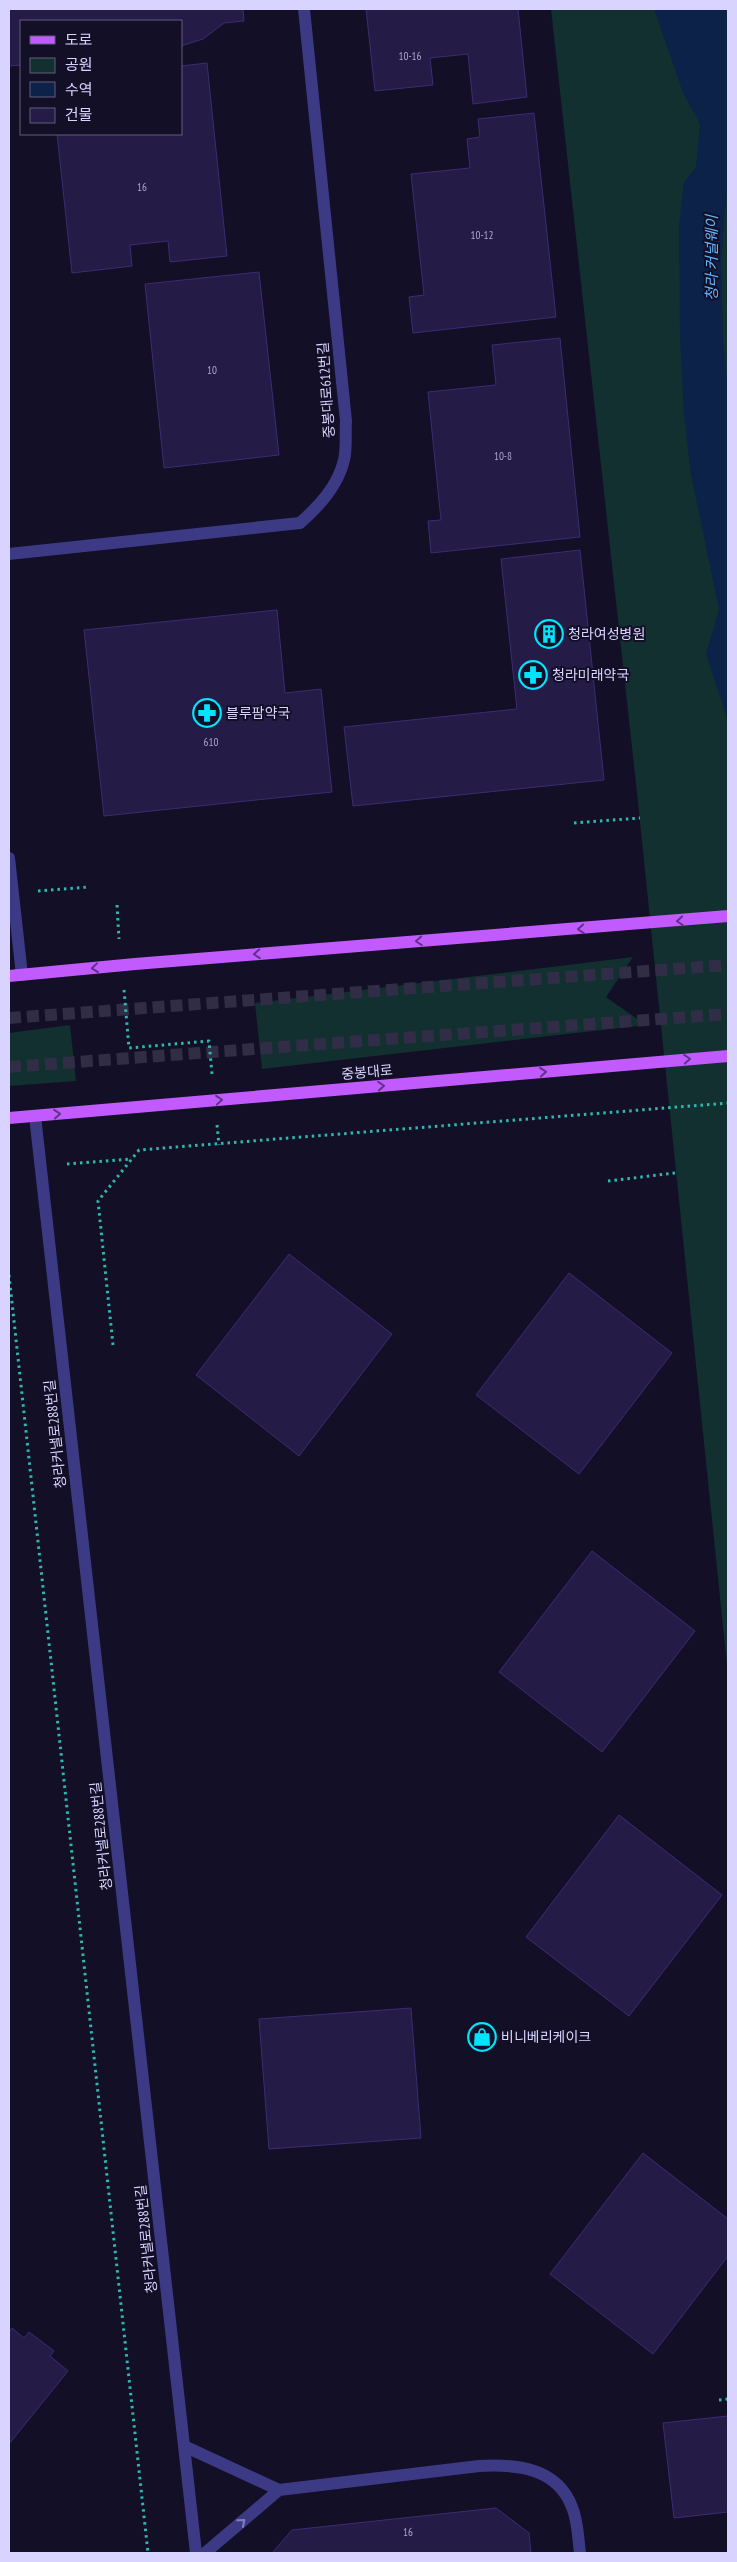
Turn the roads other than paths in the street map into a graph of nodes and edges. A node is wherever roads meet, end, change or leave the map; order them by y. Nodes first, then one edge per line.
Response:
1 (304, 9) edge
2 (9, 554) edge
3 (9, 858) edge
4 (728, 916) edge
5 (15, 976) edge
6 (728, 1056) edge
7 (35, 1116) junction
8 (9, 1118) edge
9 (184, 2446) junction
10 (279, 2490) junction
11 (196, 2553) edge
12 (206, 2553) edge
13 (580, 2553) edge

1 - 2 street, 중봉대로612번길
3 - 5 street
4 -> 5 main road
7 -> 6 main road, 중봉대로
7 - 8 main road, 중봉대로
7 - 9 street, 청라커낼로288번길
9 - 10 street
9 - 11 street, 청라커낼로288번길
12 -> 10 street
10 - 13 street

